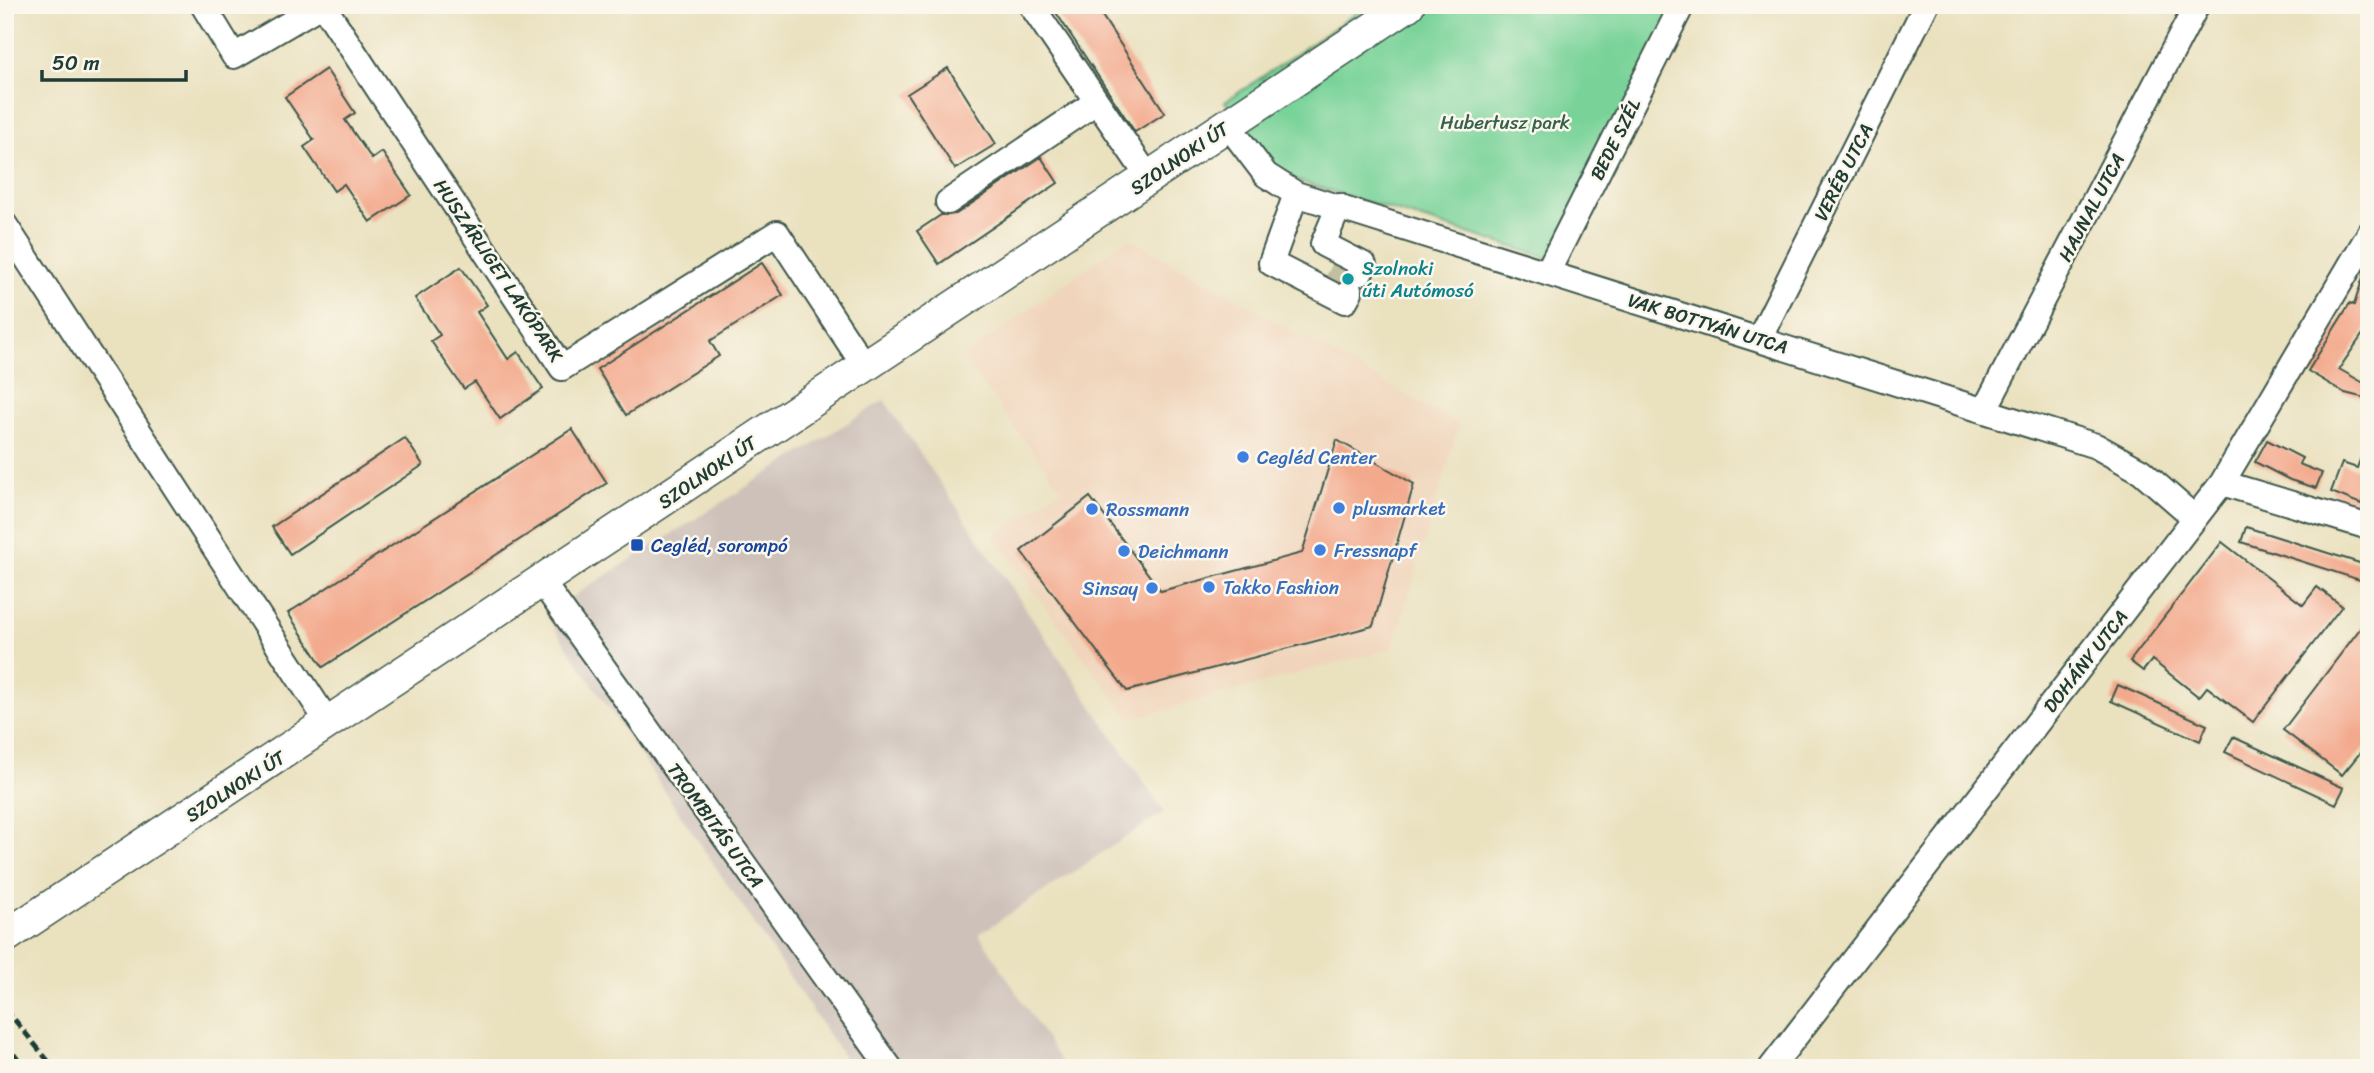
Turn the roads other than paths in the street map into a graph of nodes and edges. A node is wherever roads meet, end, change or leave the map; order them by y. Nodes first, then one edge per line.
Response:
1 (202, 5) edge
2 (322, 5) edge
3 (1031, 5) edge
4 (1408, 5) edge
5 (1682, 5) edge
6 (1926, 5) edge
7 (2197, 5) edge
8 (1096, 102) junction
9 (1228, 125) junction
10 (1149, 178) junction
11 (1296, 194) junction
12 (948, 202) dead end
13 (1339, 206) junction
14 (5, 225) edge
15 (2369, 234) edge
16 (1547, 273) junction
17 (1759, 339) junction
18 (865, 367) junction
19 (1985, 410) junction
20 (2222, 483) junction
21 (2195, 518) junction
22 (2369, 527) edge
23 (542, 582) junction
24 (329, 724) junction
25 (5, 937) edge
26 (890, 1068) edge
27 (1771, 1068) edge

1 - 2 street
2 - 18 street, HUSZÁRLIGET LAKÓPARK
3 - 8 street
4 - 9 main road, SZOLNOKI ÚT
5 - 16 street, BEDE SZÉL
6 - 17 street, VERÉB UTCA
7 - 19 street, HAJNAL UTCA
8 - 10 street
8 - 12 street
9 - 10 main road, SZOLNOKI ÚT
9 - 11 street, VAK BOTTYÁN UTCA
10 - 18 main road, SZOLNOKI ÚT
11 - 13 street, VAK BOTTYÁN UTCA
11 - 13 street
13 - 16 street, VAK BOTTYÁN UTCA
14 - 24 street
15 - 20 street, DOHÁNY UTCA
16 - 17 street, VAK BOTTYÁN UTCA
17 - 19 street, VAK BOTTYÁN UTCA
18 - 23 main road, SZOLNOKI ÚT
19 - 21 street, VAK BOTTYÁN UTCA
20 - 21 street, DOHÁNY UTCA
20 - 22 street
21 - 27 street, DOHÁNY UTCA
23 - 24 main road, SZOLNOKI ÚT
23 - 26 street, TROMBITÁS UTCA
24 - 25 main road, SZOLNOKI ÚT

